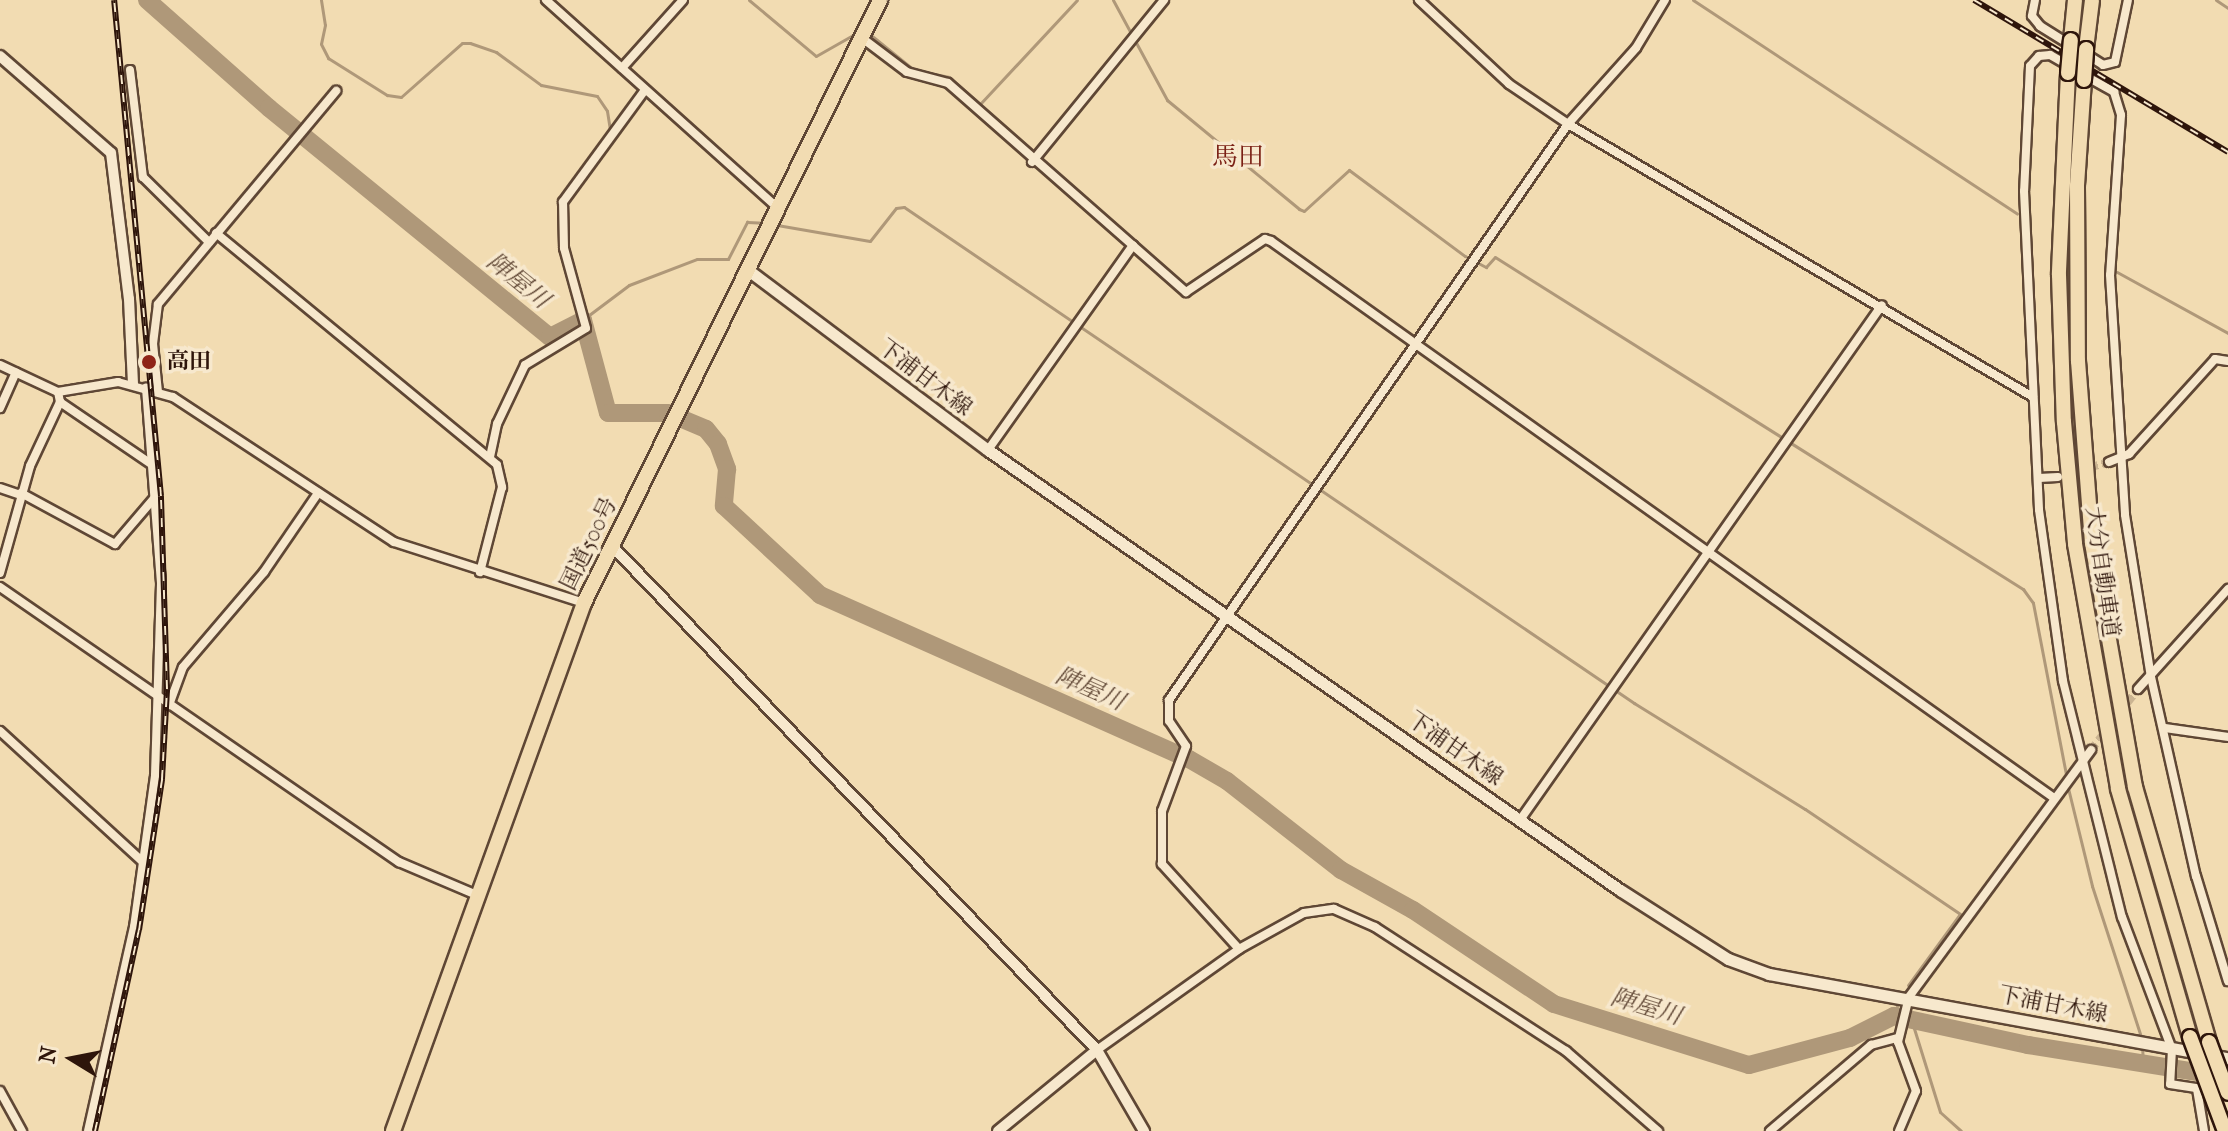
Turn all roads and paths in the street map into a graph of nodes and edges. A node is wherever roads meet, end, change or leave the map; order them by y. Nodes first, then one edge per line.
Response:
1 (546, 0) edge
2 (683, 0) edge
3 (880, 0) edge
4 (1164, 0) edge
5 (1419, 0) edge
6 (1665, 0) edge
7 (2035, 0) edge
8 (2075, 0) edge
9 (2092, 0) edge
10 (2128, 0) edge
11 (862, 38) junction
12 (0, 56) edge
13 (622, 68) junction
14 (130, 70) dead end
15 (645, 90) junction
16 (336, 91) dead end
17 (1568, 124) junction
18 (1032, 162) junction
19 (778, 208) junction
20 (216, 233) junction
21 (209, 242) junction
22 (1133, 245) junction
23 (748, 270) junction
24 (1882, 305) junction
25 (1414, 343) junction
26 (2228, 361) edge
27 (0, 365) edge
28 (16, 372) junction
29 (133, 384) junction
30 (146, 388) junction
31 (58, 392) junction
32 (158, 392) junction
33 (2033, 397) junction
34 (60, 402) junction
35 (0, 408) edge
36 (988, 450) junction
37 (490, 457) junction
38 (2114, 462) junction
39 (154, 466) junction
40 (2058, 477) tunnel mouth
41 (2039, 478) junction
42 (0, 488) edge
43 (318, 493) junction
44 (20, 494) junction
45 (156, 496) junction
46 (612, 546) junction
47 (1709, 551) junction
48 (480, 572) junction
49 (0, 573) edge
50 (0, 587) edge
51 (2228, 589) edge
52 (584, 603) junction
53 (1225, 613) junction
54 (2151, 677) junction
55 (2138, 689) tunnel mouth
56 (165, 703) junction
57 (2165, 728) junction
58 (0, 731) edge
59 (2228, 737) edge
60 (2091, 750) tunnel mouth
61 (2081, 763) junction
62 (2054, 798) junction
63 (1520, 820) junction
64 (144, 863) junction
65 (479, 896) junction
66 (1239, 949) junction
67 (2228, 981) edge
68 (1908, 1001) junction
69 (1898, 1038) junction
70 (2172, 1049) junction
71 (1097, 1050) junction
72 (2228, 1058) edge
73 (2197, 1089) junction
74 (0, 1091) edge
75 (2228, 1093) edge
76 (22, 1131) edge
77 (88, 1131) edge
78 (393, 1131) edge
79 (998, 1131) edge
80 (1144, 1131) edge
81 (1658, 1131) edge
82 (1770, 1131) edge
83 (1899, 1131) edge
84 (2204, 1131) edge
85 (2225, 1131) edge

1 - 13 street
2 - 13 street
3 - 11 highway, 国道500号
4 - 18 street
5 - 17 street
6 - 17 street
7 - 10 street
8 - 85 highway, 大分自動車道, bridge
9 - 75 highway, 大分自動車道, bridge
11 - 18 street
11 - 19 highway, 国道500号
12 - 29 street
13 - 15 street
14 - 21 street
15 - 19 street
15 - 37 street
16 - 20 street
17 - 24 street
17 - 25 street
18 - 22 street
19 - 23 highway, 国道500号
20 - 21 street
20 - 37 street
21 - 32 street
22 - 25 street
22 - 36 street
23 - 36 main road, 下浦甘木線
23 - 46 highway, 国道500号
24 - 33 street
24 - 47 street
25 - 47 street
25 - 53 street
26 - 38 street
27 - 28 street
28 - 31 street
28 - 35 street
29 - 30 street
29 - 31 street
30 - 32 street
30 - 39 street
31 - 34 street
32 - 43 street
33 - 38 street
33 - 41 street
34 - 39 street
34 - 44 street
36 - 53 main road, 下浦甘木線
37 - 48 street
38 - 54 street
39 - 45 street
40 - 41 street
41 - 61 street
42 - 44 street
43 - 48 street
43 - 56 street
44 - 45 street
44 - 49 street
45 - 56 street
46 - 52 highway, 国道500号
46 - 71 street
47 - 62 street
47 - 63 street
48 - 52 street
50 - 56 street
51 - 54 street
52 - 65 highway, 国道500号
53 - 63 main road, 下浦甘木線
53 - 66 street
54 - 55 street
54 - 57 street
56 - 64 street
56 - 65 street
57 - 59 street
57 - 67 street
58 - 64 street
60 - 61 street
61 - 62 street
61 - 70 street
62 - 68 street
63 - 68 main road, 下浦甘木線
64 - 77 street
65 - 78 highway, 国道500号
66 - 71 street
66 - 81 street
68 - 69 street
68 - 70 main road, 下浦甘木線
69 - 82 street
69 - 83 street
70 - 72 main road, 下浦甘木線
70 - 73 street
71 - 79 street
71 - 80 street
73 - 75 street
73 - 84 street
74 - 76 street

